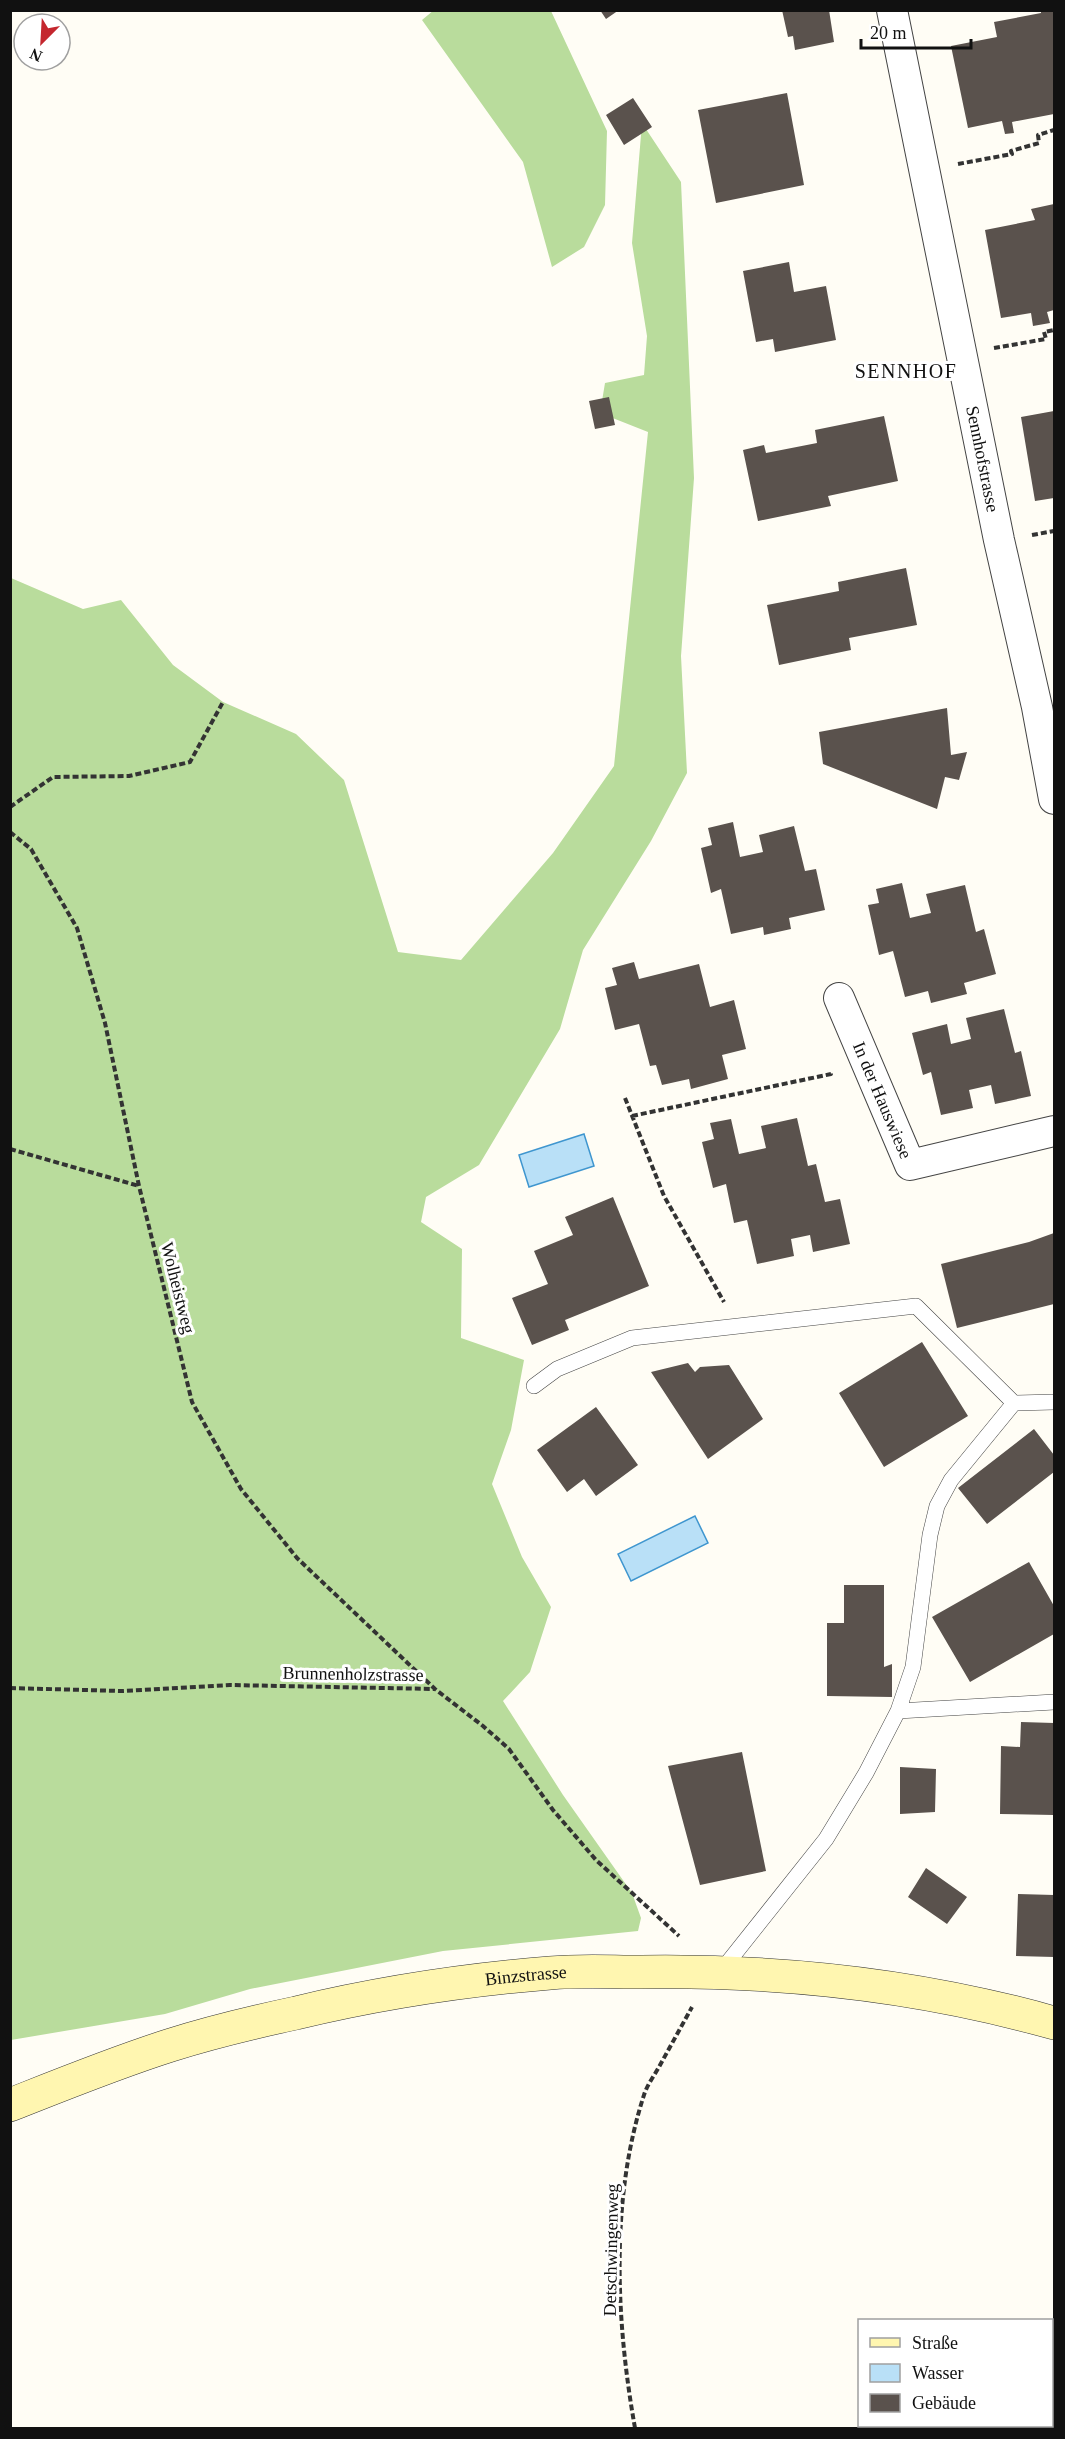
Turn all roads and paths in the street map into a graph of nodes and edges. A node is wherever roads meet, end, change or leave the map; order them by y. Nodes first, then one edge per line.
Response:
1 (892, 10) edge
2 (1054, 130) edge
3 (974, 161) dead end
4 (1054, 330) edge
5 (1009, 345) dead end
6 (1054, 531) edge
7 (1046, 532) dead end
8 (223, 702) dead end
9 (1054, 799) edge
10 (10, 807) edge
11 (10, 832) edge
12 (839, 998) dead end
13 (855, 1036) junction
14 (625, 1098) dead end
15 (632, 1116) junction
16 (1054, 1131) edge
17 (10, 1149) edge
18 (139, 1186) junction
19 (738, 1327) junction
20 (534, 1386) dead end
21 (1054, 1402) edge
22 (1014, 1403) junction
23 (10, 1688) edge
24 (435, 1689) junction
25 (1054, 1702) edge
26 (898, 1711) junction
27 (680, 1936) dead end
28 (721, 1971) junction
29 (1054, 2023) edge
30 (672, 2044) dead end
31 (10, 2105) edge
32 (635, 2428) edge

1 - 9 street, Sennhofstrasse
2 - 3 path
4 - 5 path
6 - 7 path
8 - 10 path
11 - 18 path, Wolheistweg
12 - 13 street, In der Hauswiese
13 - 15 path
13 - 16 street, In der Hauswiese
14 - 15 path
15 - 19 path
17 - 18 path
18 - 24 path, Wolheistweg
19 - 20 lane
19 - 22 lane
21 - 22 lane
22 - 26 lane
23 - 24 path, Brunnenholzstrasse
24 - 27 path, Brunnenholzstrasse
25 - 26 lane
26 - 28 lane
28 - 29 main road, Binzstrasse
28 - 31 main road, Binzstrasse
30 - 32 path, Detschwingenweg

